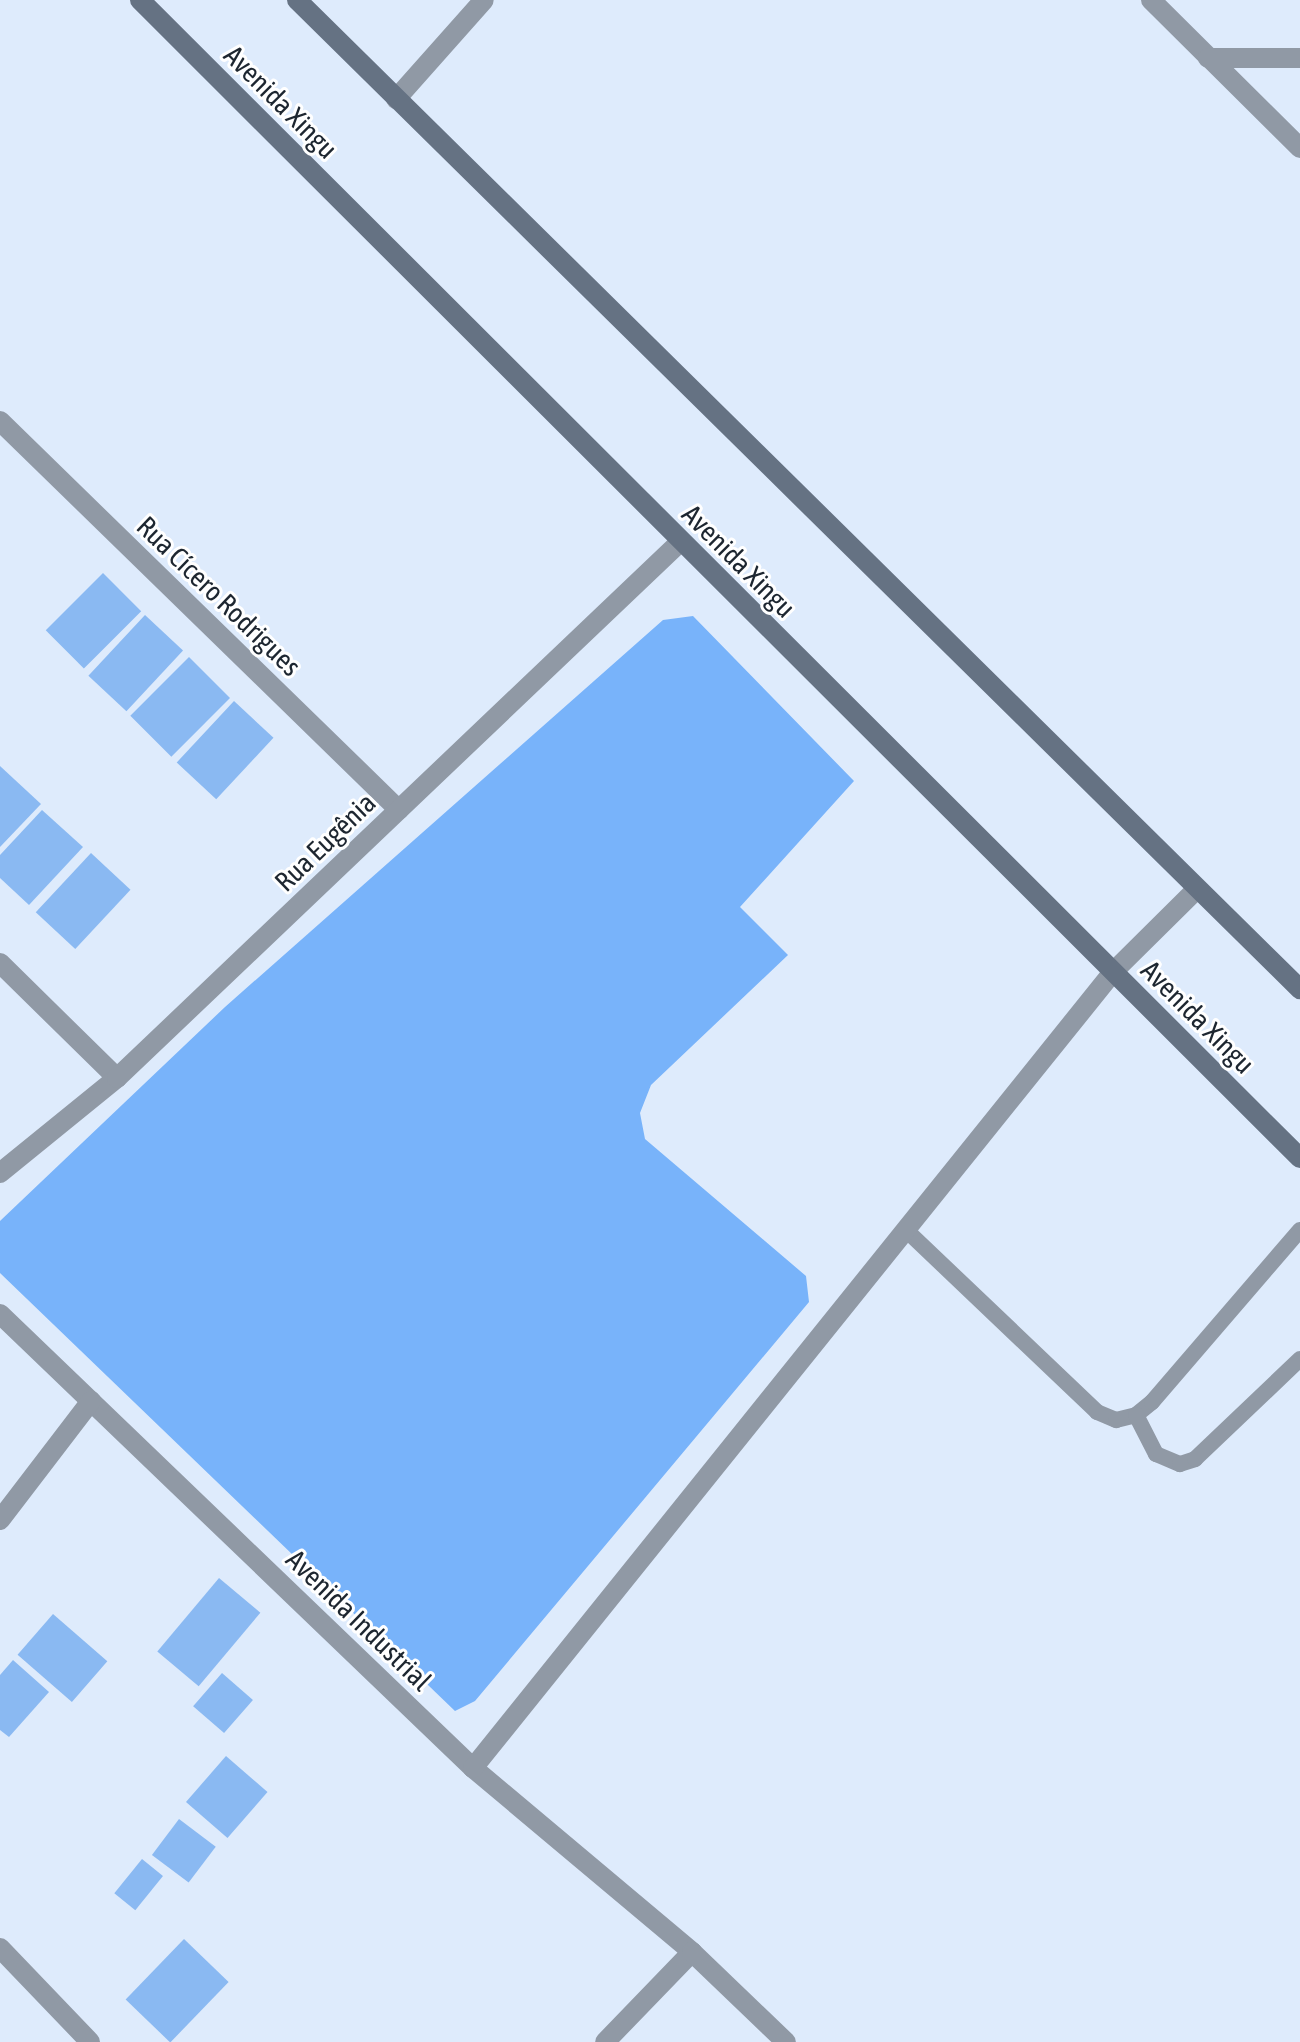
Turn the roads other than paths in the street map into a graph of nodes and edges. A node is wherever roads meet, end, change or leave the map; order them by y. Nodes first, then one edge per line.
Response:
1 (140, 0) edge
2 (297, 0) edge
3 (484, 0) edge
4 (1151, 0) edge
5 (1208, 58) junction
6 (1300, 58) edge
7 (396, 99) junction
8 (1300, 148) edge
9 (0, 421) edge
10 (680, 542) junction
11 (399, 810) junction
12 (1196, 890) junction
13 (0, 963) edge
14 (1113, 972) junction
15 (1300, 989) edge
16 (117, 1078) junction
17 (1300, 1158) edge
18 (0, 1173) edge
19 (906, 1230) junction
20 (1300, 1230) edge
21 (0, 1314) edge
22 (1300, 1359) edge
23 (91, 1401) junction
24 (1136, 1415) junction
25 (0, 1520) edge
26 (473, 1768) junction
27 (0, 1948) edge
28 (692, 1952) junction
29 (90, 2042) edge
30 (605, 2042) edge
31 (786, 2042) edge

1 - 10 main road, Avenida Xingu
2 - 7 main road
3 - 7 street
4 - 5 street
5 - 6 street
5 - 8 street
7 - 12 main road
9 - 11 street, Rua Cícero Rodrigues
10 - 11 street, Rua Eugênia
10 - 14 main road, Avenida Xingu
11 - 16 street, Rua Eugênia
12 - 14 street
12 - 15 main road
13 - 16 street
14 - 17 main road, Avenida Xingu
14 - 19 street
16 - 18 street, Rua Eugênia
19 - 24 lane
19 - 26 street
20 - 24 lane
21 - 23 street, Avenida Industrial
22 - 24 lane
23 - 25 street
23 - 26 street, Avenida Industrial
26 - 28 street, Avenida Industrial
27 - 29 street
28 - 30 street
28 - 31 street, Avenida Industrial

